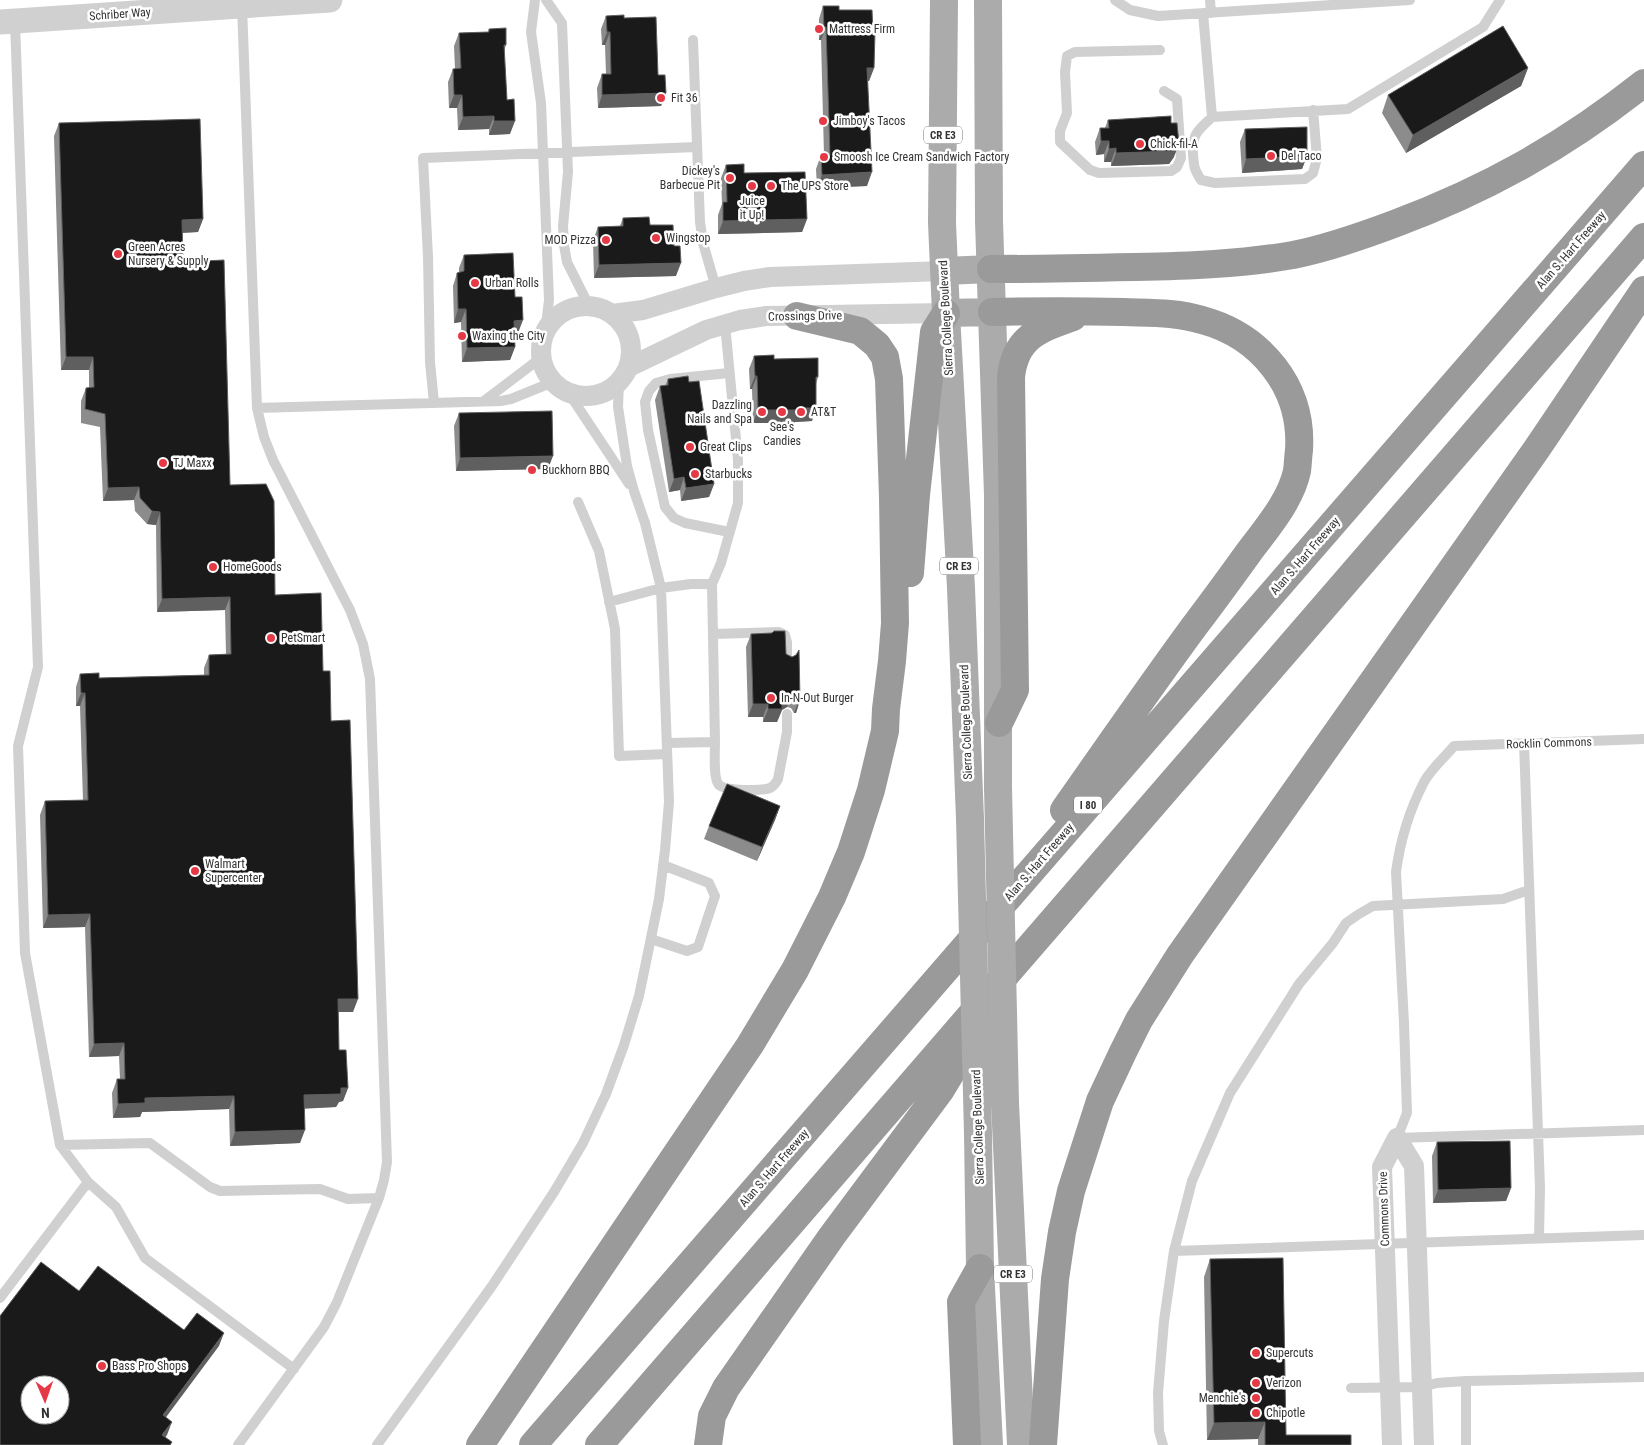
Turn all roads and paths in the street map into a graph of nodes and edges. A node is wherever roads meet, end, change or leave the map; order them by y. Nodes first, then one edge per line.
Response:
1 (330, 0) edge
2 (535, 0) edge
3 (546, 0) edge
4 (944, 0) edge
5 (988, 0) edge
6 (1115, 0) edge
7 (1210, 0) edge
8 (1410, 0) edge
9 (1500, 0) edge
10 (242, 5) junction
11 (1207, 13) junction
12 (8, 22) edge
13 (693, 40) dead end
14 (1160, 50) dead end
15 (1644, 84) edge
16 (1164, 91) dead end
17 (1313, 110) junction
18 (1212, 117) junction
19 (697, 147) junction
20 (568, 152) junction
21 (542, 153) junction
22 (1644, 166) edge
23 (1644, 237) edge
24 (944, 270) junction
25 (991, 270) junction
26 (716, 288) junction
27 (1644, 290) edge
28 (589, 306) junction
29 (1091, 311) junction
30 (992, 312) junction
31 (946, 313) junction
32 (612, 314) junction
33 (797, 316) junction
34 (725, 324) junction
35 (545, 333) junction
36 (542, 357) junction
37 (729, 373) junction
38 (624, 375) junction
39 (561, 387) junction
40 (484, 400) junction
41 (434, 403) junction
42 (257, 408) junction
43 (634, 491) junction
44 (578, 502) dead end
45 (729, 532) junction
46 (712, 584) junction
47 (661, 588) junction
48 (609, 602) junction
49 (713, 634) junction
50 (787, 664) edge
51 (787, 714) edge
52 (999, 723) junction
53 (886, 731) junction
54 (1644, 739) edge
55 (715, 742) junction
56 (666, 743) junction
57 (1524, 744) junction
58 (667, 754) junction
59 (663, 865) junction
60 (1529, 890) junction
61 (1398, 906) junction
62 (973, 937) junction
63 (651, 939) junction
64 (1021, 958) junction
65 (1644, 1130) edge
66 (1538, 1134) junction
67 (1397, 1138) junction
68 (60, 1145) junction
69 (88, 1182) junction
70 (379, 1198) junction
71 (1644, 1235) edge
72 (1539, 1238) junction
73 (1417, 1243) junction
74 (1385, 1244) junction
75 (1174, 1251) junction
76 (980, 1268) junction
77 (0, 1298) edge
78 (294, 1368) junction
79 (1644, 1377) edge
80 (1466, 1381) junction
81 (1390, 1387) junction
82 (1422, 1387) junction
83 (1351, 1388) dead end
84 (238, 1445) edge
85 (377, 1445) edge
86 (480, 1445) edge
87 (533, 1445) edge
88 (599, 1445) edge
89 (708, 1445) edge
90 (967, 1445) edge
91 (989, 1445) edge
92 (1021, 1445) edge
93 (1043, 1445) edge
94 (1163, 1445) edge
95 (1392, 1445) edge
96 (1424, 1445) edge
97 (1466, 1445) edge

1 - 10 street, Schriber Way
2 - 21 lane
3 - 20 lane
4 - 24 main road, Sierra College Boulevard / CR E3
5 - 25 main road, CR E3
6 - 11 lane
7 - 11 lane
8 - 11 lane
9 - 17 lane
10 - 12 street, Schriber Way
10 - 42 lane
11 - 18 lane
12 - 68 lane
13 - 19 lane
14 - 16 lane
15 - 25 highway
17 - 18 lane
17 - 18 lane
19 - 20 lane
19 - 26 lane
20 - 21 lane
20 - 28 lane
21 - 35 lane
21 - 41 lane
22 - 62 highway, Alan S. Hart Freeway / I 80
23 - 64 highway
24 - 25 main road
24 - 26 street
24 - 31 main road, Sierra College Boulevard / CR E3
25 - 30 main road, CR E3
26 - 32 street
27 - 93 highway
28 - 32 street
28 - 35 street
29 - 30 highway
29 - 52 highway
29 - 62 highway
30 - 31 main road, Crossings Drive
30 - 52 main road, CR E3
31 - 33 street, Crossings Drive
31 - 53 highway
31 - 76 main road, Sierra College Boulevard / CR E3, bridge
32 - 38 street
33 - 34 street, Crossings Drive
33 - 53 highway
34 - 37 lane
34 - 38 street, Crossings Drive
35 - 36 street
36 - 39 street
36 - 40 lane
37 - 45 lane
37 - 45 lane
38 - 39 street
38 - 43 lane
39 - 40 lane
39 - 43 lane
40 - 41 lane
41 - 42 lane
42 - 70 lane
43 - 47 lane
44 - 48 lane
45 - 46 lane
46 - 47 lane
46 - 49 lane
47 - 48 lane
47 - 56 lane
48 - 58 lane
49 - 50 lane
49 - 55 lane
51 - 55 lane
52 - 92 main road, CR E3, bridge
53 - 86 highway
54 - 57 lane, Rocklin Commons
55 - 56 lane
56 - 58 lane
57 - 60 lane
57 - 61 lane, Rocklin Commons
58 - 59 lane
59 - 63 lane
59 - 63 lane
60 - 61 lane
60 - 66 lane
61 - 67 lane
61 - 75 lane
62 - 87 highway, Alan S. Hart Freeway / I 80
63 - 85 lane
64 - 88 highway
64 - 89 highway
65 - 66 lane
66 - 67 lane
66 - 72 lane
67 - 73 street
67 - 74 street, Commons Drive
68 - 69 lane
68 - 70 lane
69 - 77 lane
69 - 78 lane
70 - 78 lane
71 - 72 lane
72 - 73 lane
73 - 74 lane
73 - 82 street
74 - 75 lane
74 - 81 street, Commons Drive
75 - 94 lane
76 - 90 highway
76 - 91 main road, Sierra College Boulevard
78 - 84 lane
79 - 80 lane
80 - 82 lane
80 - 97 lane
81 - 82 lane
81 - 83 lane
81 - 95 street, Commons Drive
82 - 96 street

